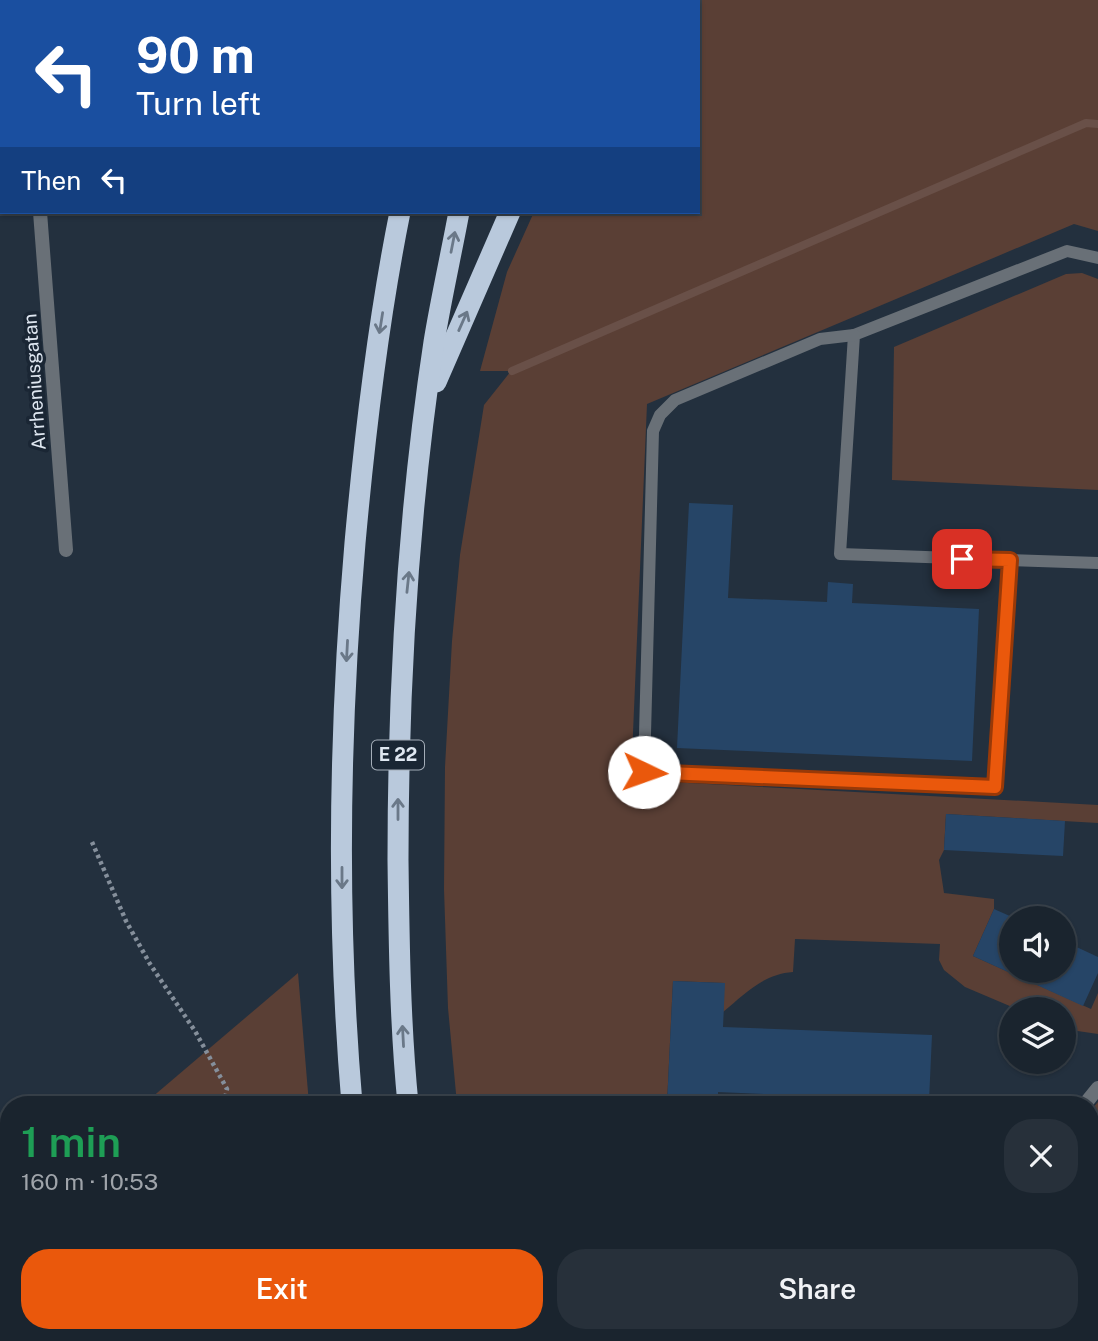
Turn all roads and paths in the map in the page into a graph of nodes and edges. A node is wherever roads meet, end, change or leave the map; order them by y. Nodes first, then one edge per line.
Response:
1 (40, 214) edge
2 (392, 214) edge
3 (400, 214) edge
4 (459, 214) edge
5 (509, 214) edge
6 (391, 256) junction
7 (1098, 258) edge
8 (854, 335) junction
9 (425, 406) junction
10 (66, 550) dead end
11 (1010, 560) junction
12 (1098, 563) edge
13 (92, 842) dead end
14 (225, 1096) edge
15 (352, 1096) edge
16 (408, 1096) edge

1 - 10 street, Arrheniusgatan
2 - 6 highway
3 - 6 highway
9 -> 4 highway, E 22
9 -> 5 highway
6 -> 15 highway
7 - 8 lane
8 - 11 lane
8 - 11 lane
16 -> 9 highway, E 22
11 - 12 lane
13 - 14 path

